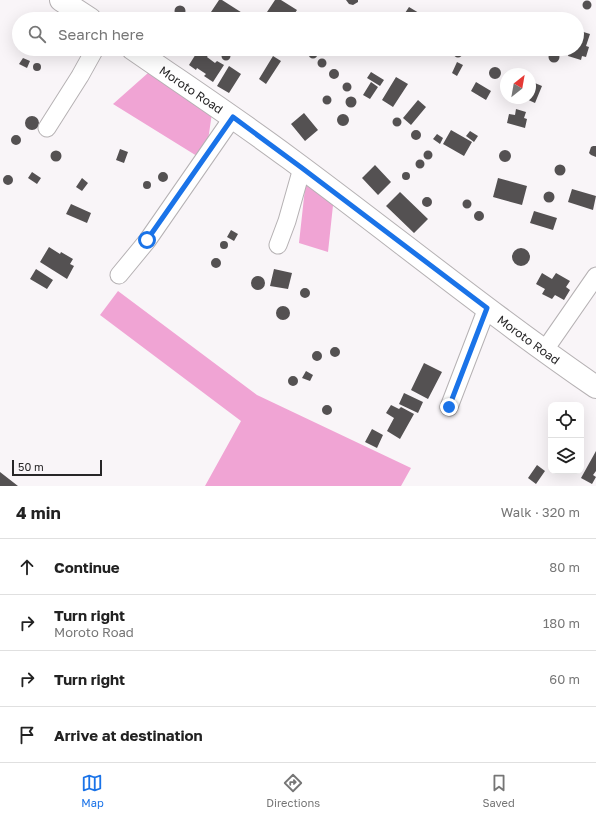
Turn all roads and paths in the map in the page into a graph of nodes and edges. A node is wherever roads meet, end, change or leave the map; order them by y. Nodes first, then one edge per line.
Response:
1 (62, 0) edge
2 (80, 12) edge
3 (91, 56) edge
4 (143, 56) edge
5 (233, 117) junction
6 (47, 128) dead end
7 (302, 168) junction
8 (278, 245) dead end
9 (119, 275) dead end
10 (596, 276) edge
11 (487, 308) junction
12 (544, 351) junction
13 (596, 387) edge
14 (449, 407) dead end

1 - 2 main road
3 - 6 street
4 - 5 main road, Moroto Road
5 - 7 main road, Moroto Road
5 - 9 street
7 - 8 street
7 - 11 main road, Moroto Road
10 - 12 street
11 - 12 main road, Moroto Road
11 - 14 street
12 - 13 main road, Moroto Road

